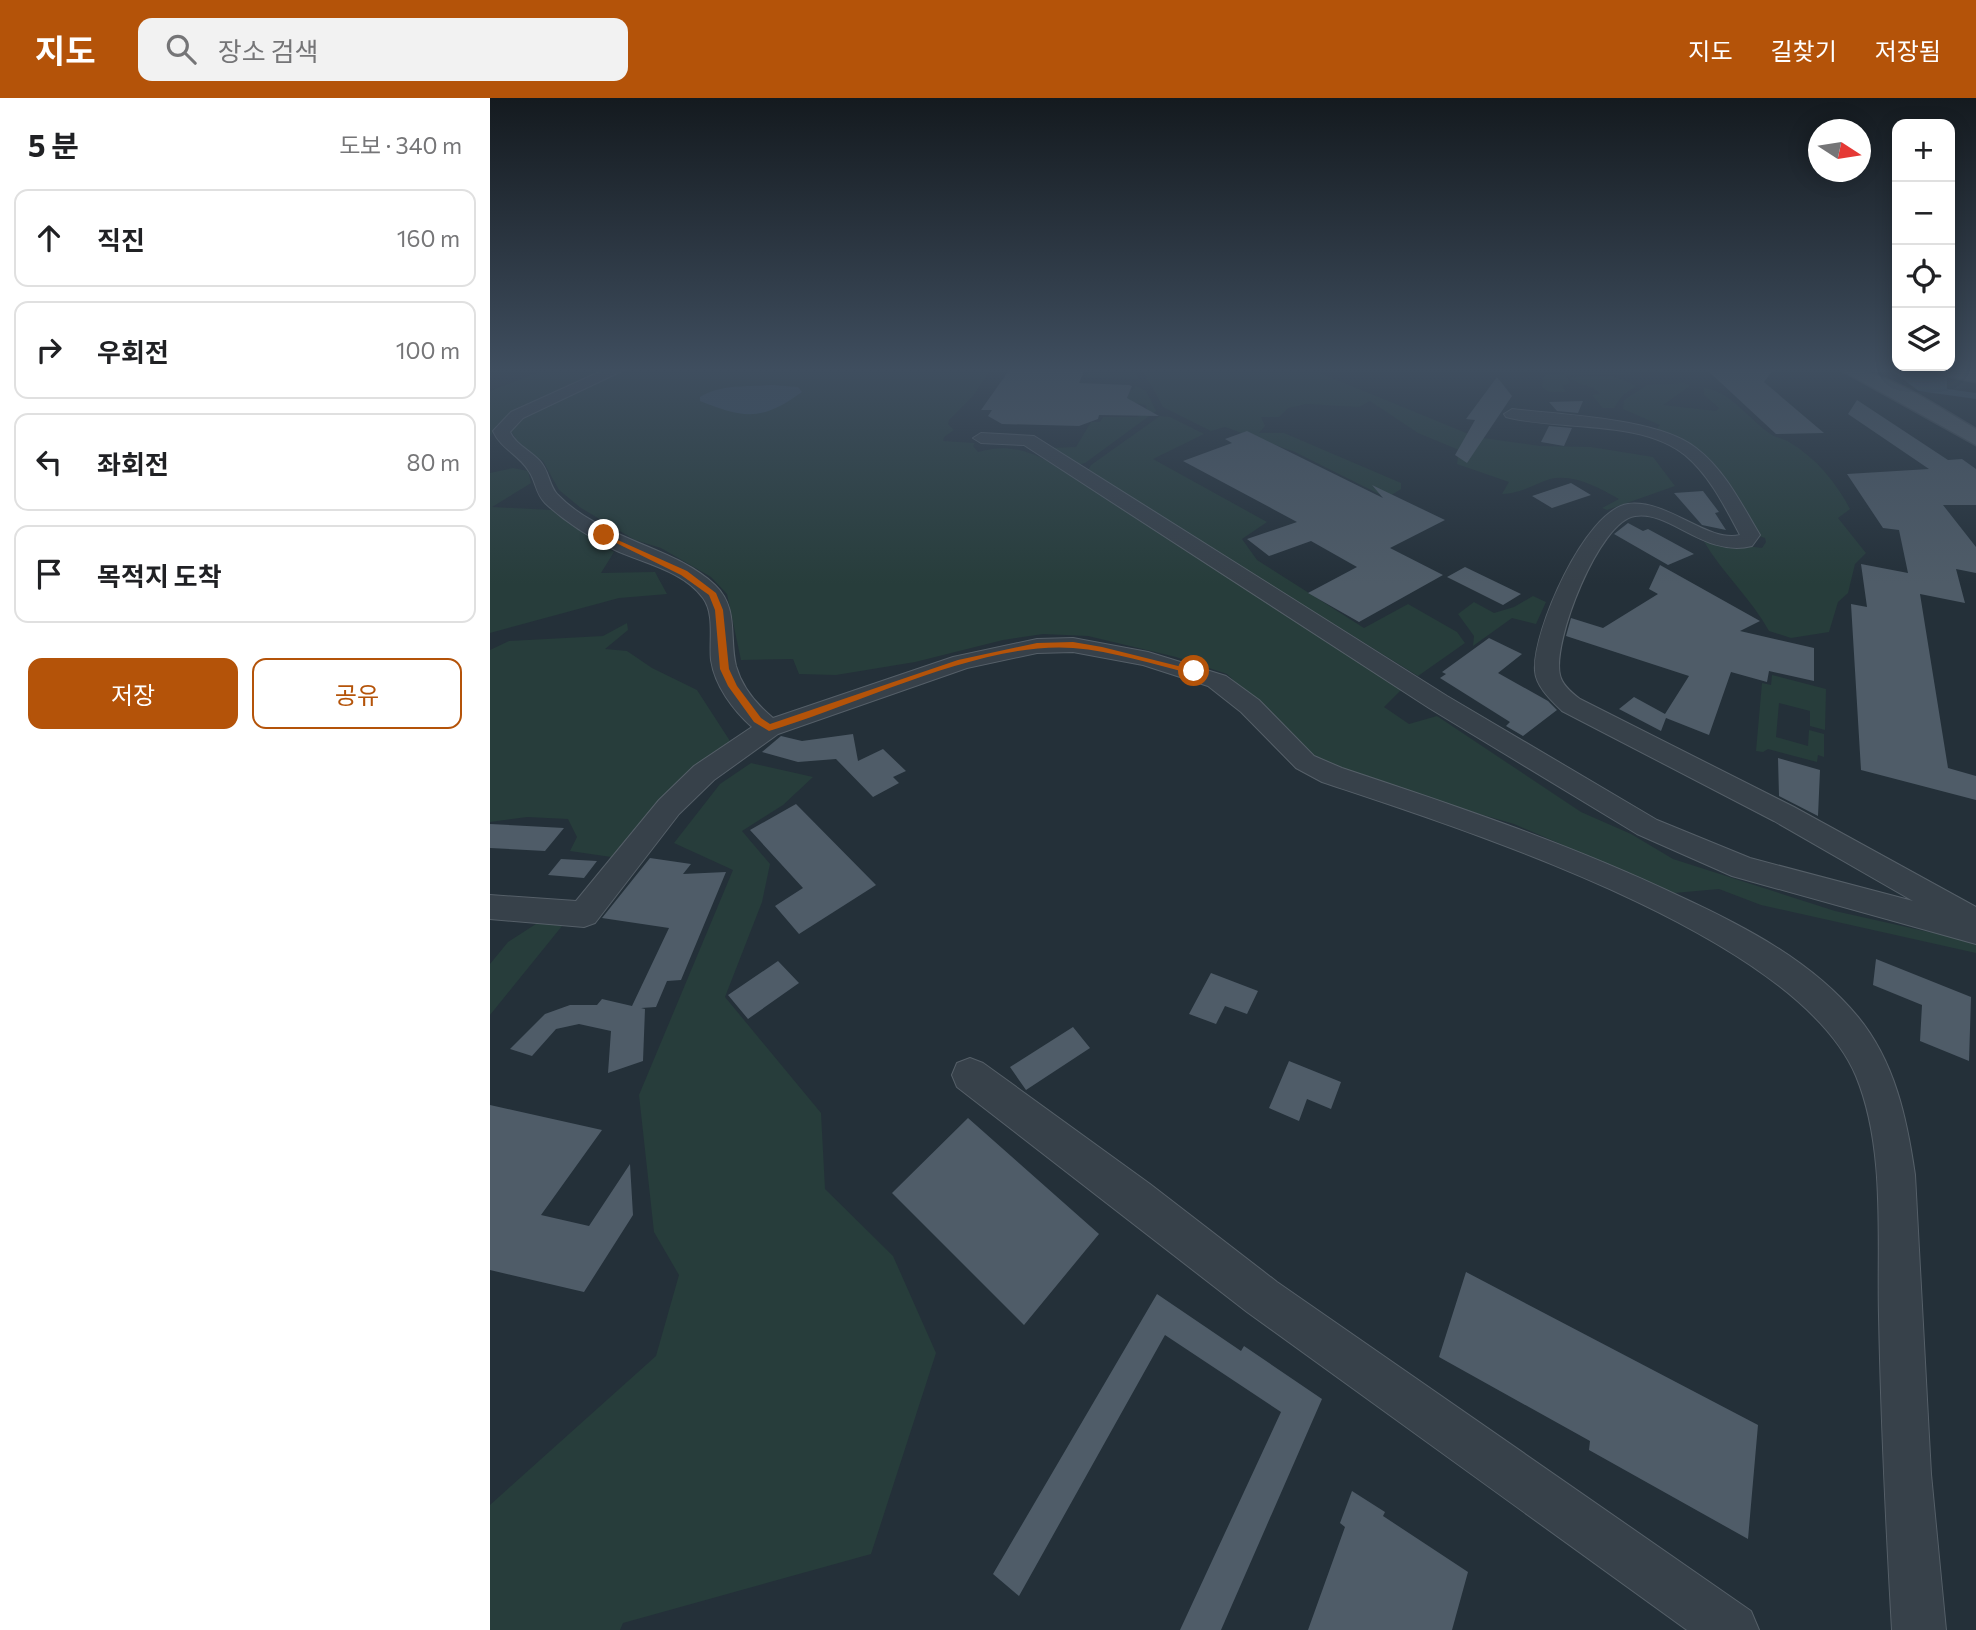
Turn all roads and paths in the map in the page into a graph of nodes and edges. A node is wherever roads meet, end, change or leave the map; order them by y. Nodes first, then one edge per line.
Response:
1 (505, 440) edge
2 (1029, 440) edge
3 (1668, 440) edge
4 (769, 728) junction
5 (490, 907) edge
6 (1976, 923) edge
7 (1976, 931) edge
8 (970, 1075) dead end
9 (1732, 1630) edge
10 (1919, 1630) edge

1 - 4 street
2 - 7 street
3 - 6 street
4 - 5 street
4 - 10 street
8 - 9 street

